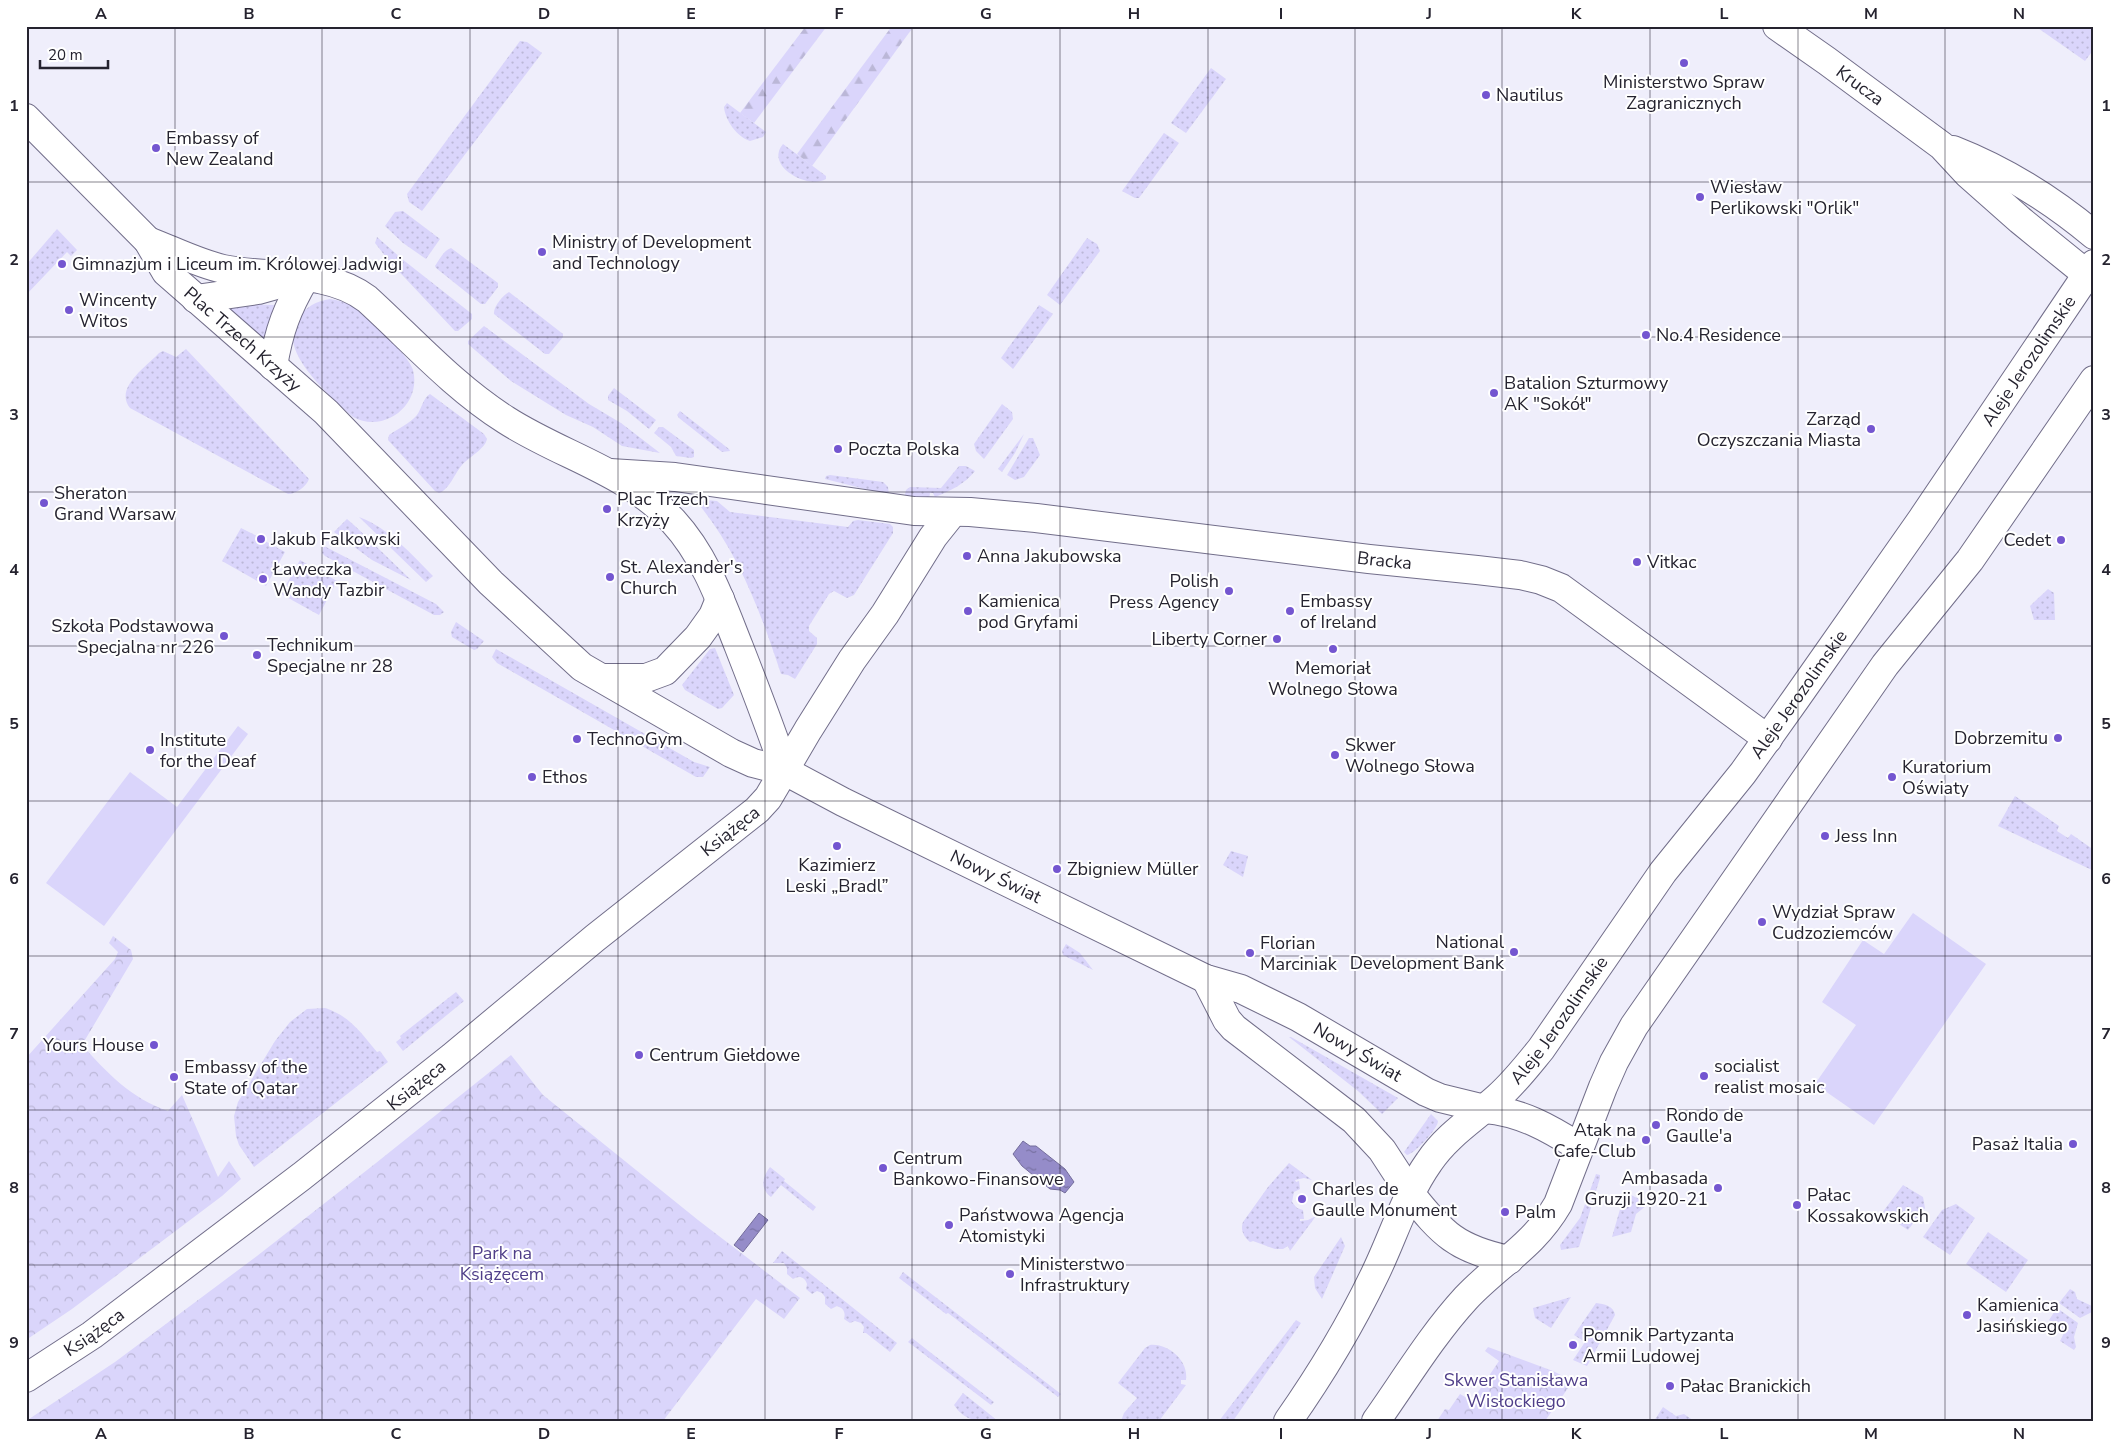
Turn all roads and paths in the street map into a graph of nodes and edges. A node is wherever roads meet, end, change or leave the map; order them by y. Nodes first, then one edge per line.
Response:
1 (1777, 26) edge
2 (26, 118) edge
3 (1942, 146) junction
4 (2094, 235) edge
5 (148, 241) junction
6 (2091, 273) edge
7 (305, 278) junction
8 (196, 299) junction
9 (273, 366) junction
10 (2094, 380) edge
11 (610, 473) junction
12 (953, 512) junction
13 (720, 598) junction
14 (598, 678) junction
15 (1768, 739) junction
16 (785, 771) junction
17 (1206, 979) junction
18 (1485, 1108) junction
19 (1579, 1147) junction
20 (1410, 1192) junction
21 (1508, 1260) junction
22 (26, 1378) edge
23 (1288, 1421) edge
24 (1376, 1421) edge

1 - 3 street, Krucza
2 - 5 street
3 - 4 street, Krucza
3 - 6 street, Krucza
5 - 7 street, Plac Trzech Krzyży
5 - 8 street, Plac Trzech Krzyży
6 - 15 street, Aleje Jerozolimskie
7 - 8 street
7 - 9 street
7 - 11 street, Plac Trzech Krzyży
8 - 9 street, Plac Trzech Krzyży
9 - 14 street, Plac Trzech Krzyży
10 - 19 street
11 - 12 street, Plac Trzech Krzyży
11 - 13 street, Plac Trzech Krzyży
12 - 15 street, Bracka
12 - 16 street
13 - 14 street
13 - 16 street, Plac Trzech Krzyży
14 - 16 street, Plac Trzech Krzyży
15 - 18 street, Aleje Jerozolimskie
16 - 17 street, Nowy Świat
16 - 22 street, Książęca
17 - 18 street, Nowy Świat
17 - 20 street
18 - 19 street
18 - 20 street
19 - 21 street
20 - 21 street
20 - 23 street
21 - 24 street

